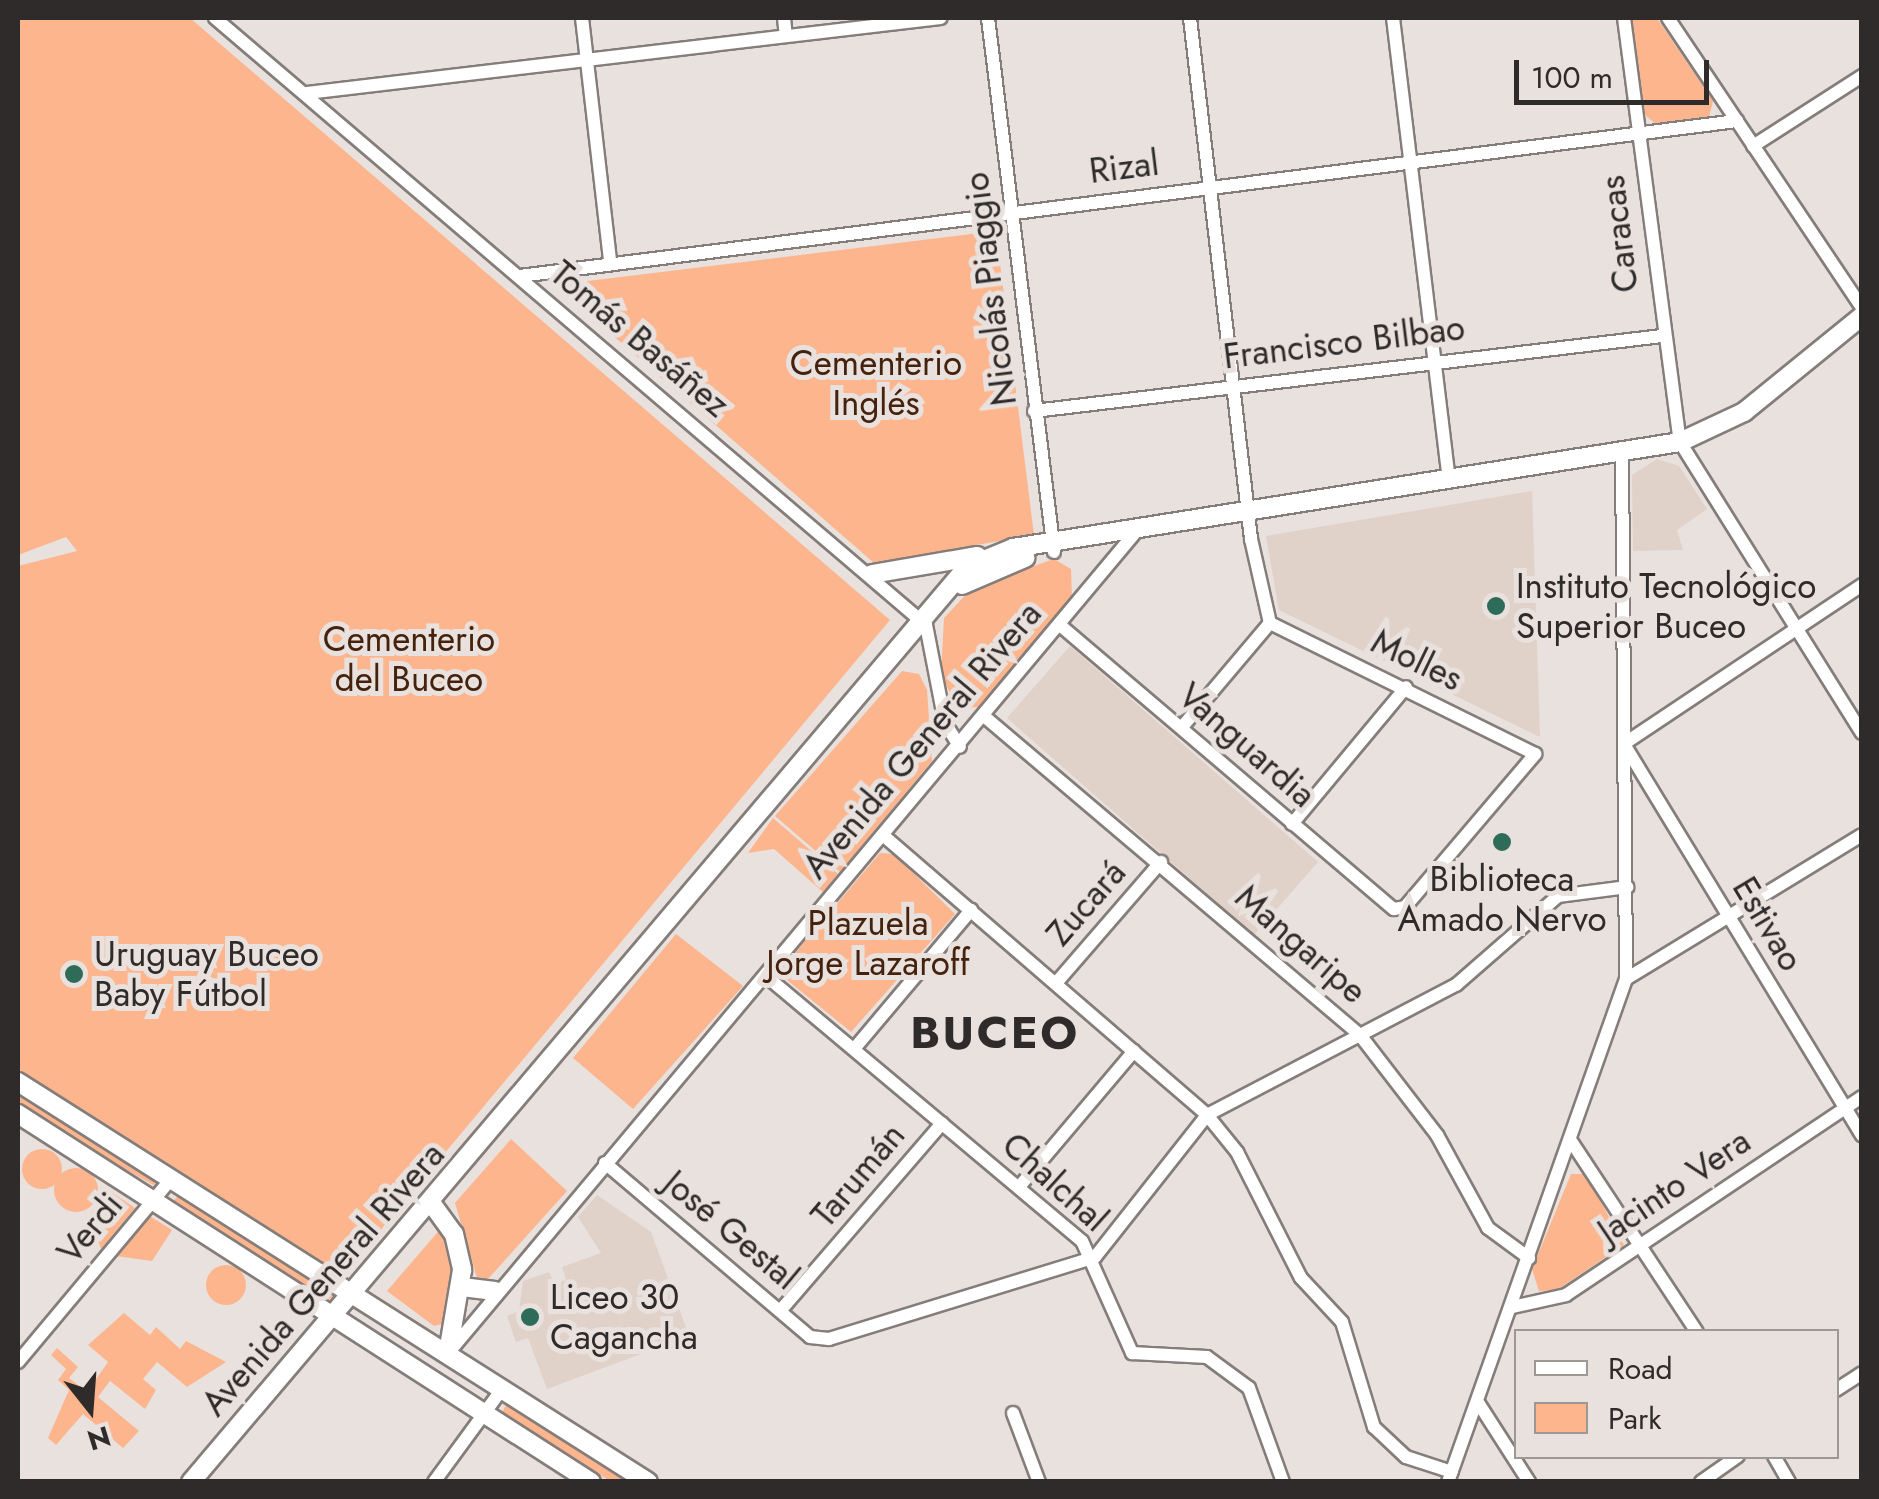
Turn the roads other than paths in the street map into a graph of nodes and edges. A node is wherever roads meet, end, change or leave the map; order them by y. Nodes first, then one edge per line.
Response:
1 (215, 18) edge
2 (239, 18) edge
3 (582, 18) edge
4 (784, 18) edge
5 (942, 18) edge
6 (988, 18) edge
7 (1190, 18) edge
8 (1393, 18) edge
9 (1624, 18) edge
10 (1668, 18) edge
11 (235, 34) junction
12 (786, 36) junction
13 (587, 60) junction
14 (1862, 76) edge
15 (307, 93) junction
16 (1736, 120) junction
17 (1638, 136) junction
18 (1753, 146) junction
19 (1410, 164) junction
20 (1211, 186) junction
21 (1013, 211) junction
22 (610, 260) junction
23 (520, 276) junction
24 (1862, 308) edge
25 (1862, 316) edge
26 (1662, 336) junction
27 (1433, 361) junction
28 (1233, 385) junction
29 (1034, 411) junction
30 (1680, 442) junction
31 (1622, 452) junction
32 (1449, 479) junction
33 (1249, 512) junction
34 (1134, 534) junction
35 (1054, 547) junction
36 (988, 554) junction
37 (872, 574) junction
38 (1862, 586) edge
39 (922, 621) junction
40 (1270, 623) junction
41 (1061, 626) junction
42 (1795, 630) junction
43 (1406, 687) junction
44 (985, 716) junction
45 (1182, 726) junction
46 (1862, 732) edge
47 (1624, 744) junction
48 (960, 748) junction
49 (1292, 824) junction
50 (1862, 835) edge
51 (884, 836) junction
52 (1161, 862) junction
53 (1627, 888) junction
54 (1394, 908) joint
55 (971, 910) junction
56 (1730, 919) junction
57 (766, 976) junction
58 (1626, 979) junction
59 (1057, 982) junction
60 (1360, 1035) junction
61 (854, 1048) junction
62 (1134, 1052) junction
63 (18, 1082) edge
64 (1862, 1097) edge
65 (1846, 1108) junction
66 (18, 1114) edge
67 (1207, 1115) junction
68 (942, 1123) junction
69 (1862, 1134) edge
70 (1571, 1140) junction
71 (605, 1163) junction
72 (171, 1179) junction
73 (1020, 1188) junction
74 (152, 1200) junction
75 (432, 1204) junction
76 (1642, 1243) junction
77 (1095, 1257) junction
78 (1530, 1258) junction
79 (462, 1287) junction
80 (495, 1291) junction
81 (352, 1294) junction
82 (1512, 1306) junction
83 (780, 1311) junction
84 (332, 1317) junction
85 (1695, 1329) edge
86 (448, 1353) junction
87 (18, 1362) edge
88 (1862, 1374) edge
89 (1839, 1388) edge
90 (502, 1389) junction
91 (1479, 1404) junction
92 (484, 1414) junction
93 (1014, 1414) dead end
94 (1514, 1459) edge
95 (1514, 1459) edge
96 (1734, 1459) edge
97 (1776, 1459) edge
98 (1450, 1477) edge
99 (191, 1482) edge
100 (434, 1482) edge
101 (591, 1482) edge
102 (648, 1482) edge
103 (1039, 1482) edge
104 (1283, 1482) edge
105 (1529, 1482) edge
106 (1701, 1482) edge
107 (1789, 1482) edge

1 - 11 street, Tomás Basáñez
2 - 11 street
3 - 13 street
4 - 12 street
5 - 12 street
6 - 21 street, Nicolás Piaggio
7 - 20 street
8 - 19 street
9 - 17 street, Caracas
10 - 16 street
11 - 15 street, Tomás Basáñez
12 - 13 street
13 - 15 street
13 - 22 street
14 - 18 street
15 - 23 street, Tomás Basáñez
16 - 17 street, Rizal
16 - 18 street
17 - 19 street, Rizal
17 - 26 street, Caracas
18 - 24 street
19 - 20 street, Rizal
19 - 27 street
20 - 21 street, Rizal
20 - 28 street
21 - 22 street, Rizal
21 - 29 street, Nicolás Piaggio
22 - 23 street, Rizal
23 - 37 street, Tomás Basáñez
25 - 30 main road, Avenida General Rivera
26 - 27 street, Francisco Bilbao
26 - 30 street, Caracas
27 - 28 street, Francisco Bilbao
27 - 32 street
28 - 29 street, Francisco Bilbao
28 - 33 street
29 - 35 street, Nicolás Piaggio
30 - 31 main road, Avenida General Rivera
30 - 42 street
31 - 32 main road, Avenida General Rivera
31 - 47 street
32 - 33 main road, Avenida General Rivera
33 - 34 main road, Avenida General Rivera
33 - 40 street
34 - 35 main road, Avenida General Rivera
34 - 41 street, Avenida General Rivera
35 - 36 main road, Avenida General Rivera
35 - 39 main road, Avenida General Rivera
36 - 37 main road
36 - 39 main road, Avenida General Rivera
37 - 39 street, Tomás Basáñez
38 - 42 street
39 - 48 street
39 - 75 main road, Avenida General Rivera
40 - 43 street, Molles
40 - 45 street
41 - 44 street, Avenida General Rivera
41 - 45 street, Vanguardia
42 - 46 street
42 - 47 street
43 - 49 street
43 - 54 street, Molles
44 - 48 street, Avenida General Rivera
44 - 52 street, Mangaripe
45 - 49 street, Vanguardia
47 - 53 street
47 - 56 street, Estivao
48 - 51 street, Avenida General Rivera
49 - 54 street, Vanguardia
50 - 56 street
51 - 55 street
51 - 57 street, Avenida General Rivera
52 - 59 street, Zucará
52 - 60 street, Mangaripe
53 - 58 street
53 - 60 street
55 - 59 street
55 - 61 street
56 - 58 street
56 - 65 street, Estivao
57 - 61 street, Chalchal
57 - 71 street, Avenida General Rivera
58 - 70 street
59 - 62 street
60 - 67 street
60 - 78 street, Mangaripe
61 - 68 street, Chalchal
62 - 67 street
62 - 73 street
63 - 72 main road
64 - 65 street, Jacinto Vera
65 - 69 street, Estivao
65 - 76 street, Jacinto Vera
66 - 74 main road
67 - 77 street
67 - 98 street
68 - 73 street, Chalchal
68 - 83 street, Tarumán
70 - 76 street
70 - 78 street
71 - 80 street, Avenida General Rivera
71 - 83 street, José Gestal
72 - 74 street, Verdi
72 - 81 main road
73 - 77 street, Chalchal
74 - 84 main road
74 - 87 street, Verdi
75 - 79 main road
75 - 81 main road, Avenida General Rivera
76 - 82 street, Jacinto Vera
76 - 85 street
77 - 83 street, José Gestal
77 - 104 street, Chalchal
78 - 82 street
79 - 80 main road
79 - 86 main road
80 - 86 street, Avenida General Rivera
81 - 84 main road, Avenida General Rivera
81 - 86 main road
82 - 91 street
84 - 92 main road
84 - 99 main road, Avenida General Rivera
86 - 90 main road
88 - 89 street
90 - 92 street
90 - 102 main road
91 - 95 street
91 - 98 street
92 - 100 street
92 - 101 main road
93 - 103 street
94 - 105 street
96 - 106 street
97 - 107 street

